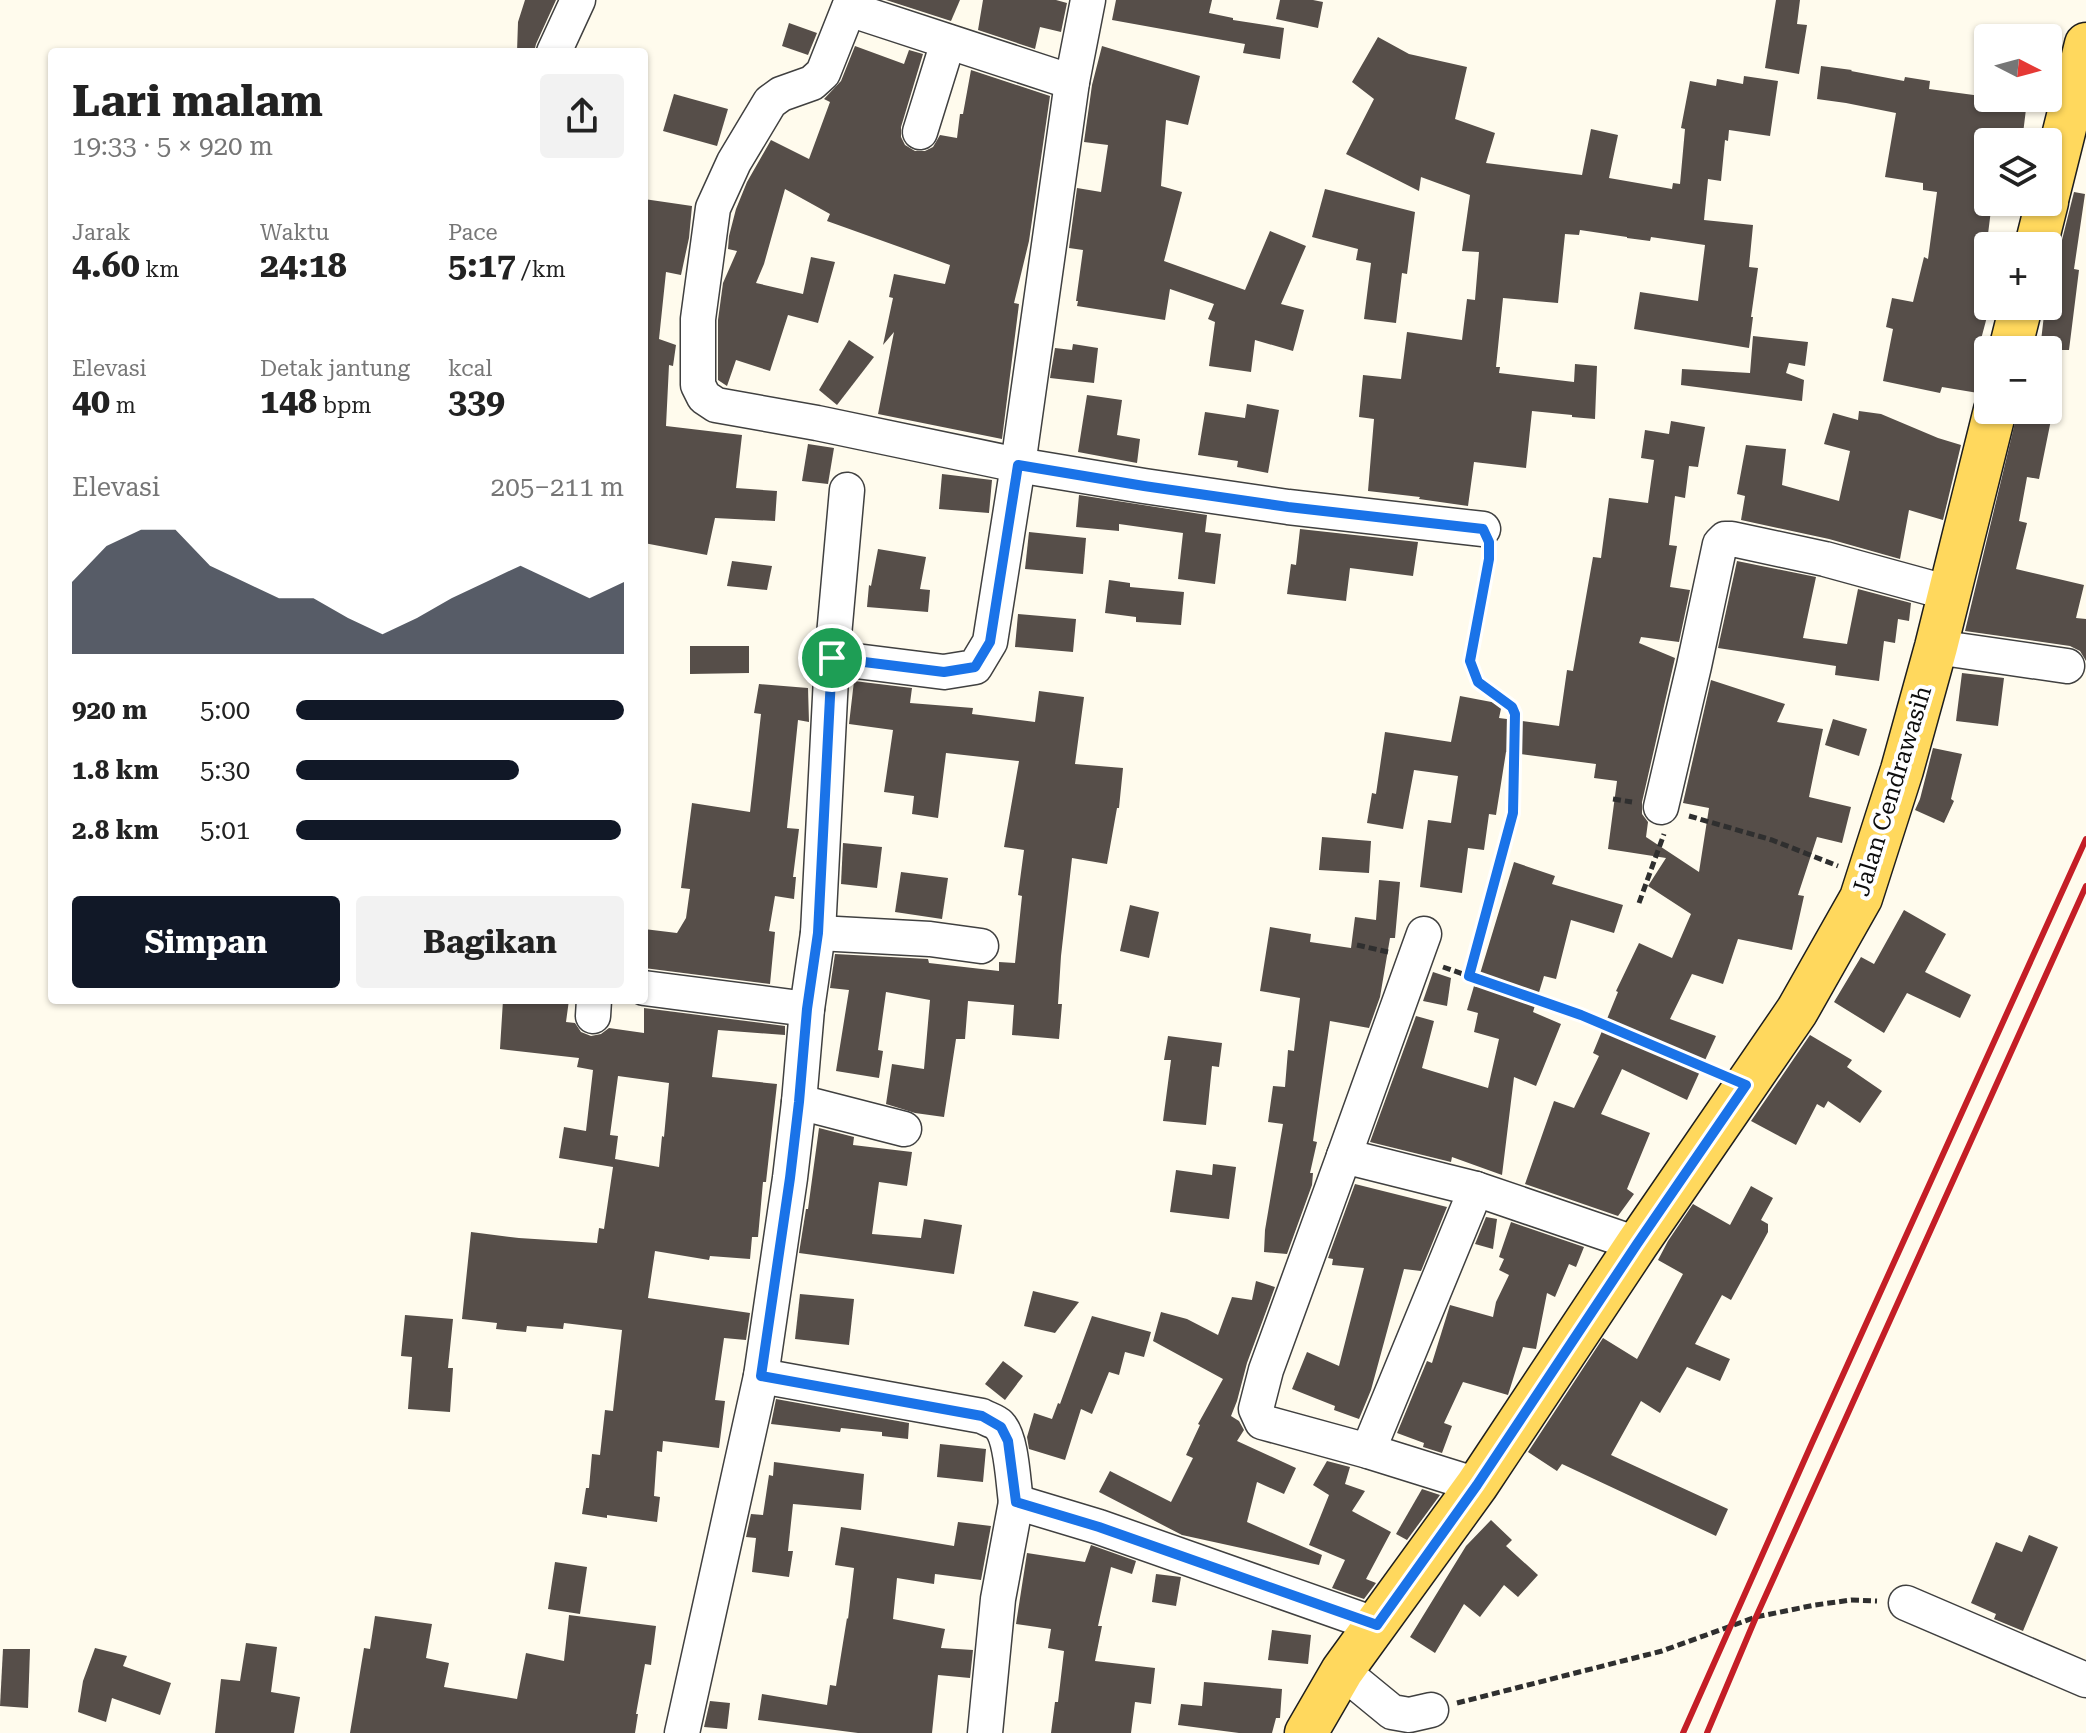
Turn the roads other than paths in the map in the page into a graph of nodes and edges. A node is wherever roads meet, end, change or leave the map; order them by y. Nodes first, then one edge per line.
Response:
1 (578, 0) edge
2 (1088, 0) edge
3 (850, 5) edge
4 (948, 42) junction
5 (2086, 44) edge
6 (556, 48) edge
7 (1072, 82) junction
8 (920, 132) dead end
9 (2062, 139) edge
10 (1991, 424) edge
11 (1018, 465) junction
12 (847, 490) dead end
13 (1483, 529) road end
14 (1949, 593) junction
15 (1936, 647) junction
16 (832, 658) junction
17 (2067, 666) dead end
18 (1666, 809) road end
19 (818, 933) junction
20 (981, 946) dead end
21 (1420, 946) road end
22 (648, 989) edge
23 (807, 1009) junction
24 (799, 1102) junction
25 (904, 1129) dead end
26 (1344, 1156) junction
27 (1476, 1189) junction
28 (1637, 1244) junction
29 (761, 1376) junction
30 (1368, 1451) junction
31 (1477, 1485) junction
32 (1016, 1502) junction
33 (1906, 1603) road end
34 (1377, 1625) junction
35 (1342, 1671) junction
36 (2086, 1680) edge
37 (1431, 1710) road end
38 (682, 1733) edge
39 (985, 1733) edge
40 (1306, 1733) edge

1 - 6 street
2 - 7 street
3 - 4 street
3 - 11 street
4 - 7 street
4 - 8 street
5 - 9 main road
7 - 11 street
10 - 14 main road, Jalan Cendrawasih
11 - 13 street
11 - 16 street
12 - 16 street
14 - 15 main road, Jalan Cendrawasih
14 - 18 street
15 - 17 street
15 - 28 main road, Jalan Cendrawasih
16 - 19 street
19 - 20 street
19 - 23 street
21 - 26 street
22 - 23 street
23 - 24 street
24 - 25 street
24 - 29 street
26 - 27 street
26 - 30 street
27 - 28 street
27 - 30 street
28 - 31 main road, Jalan Cendrawasih
29 - 32 street
29 - 38 street
30 - 31 street
31 - 34 main road, Jalan Cendrawasih
32 - 34 street
32 - 39 street
33 - 36 street
34 - 35 main road, Jalan Cendrawasih
35 - 37 street
35 - 40 main road, Jalan Cendrawasih

